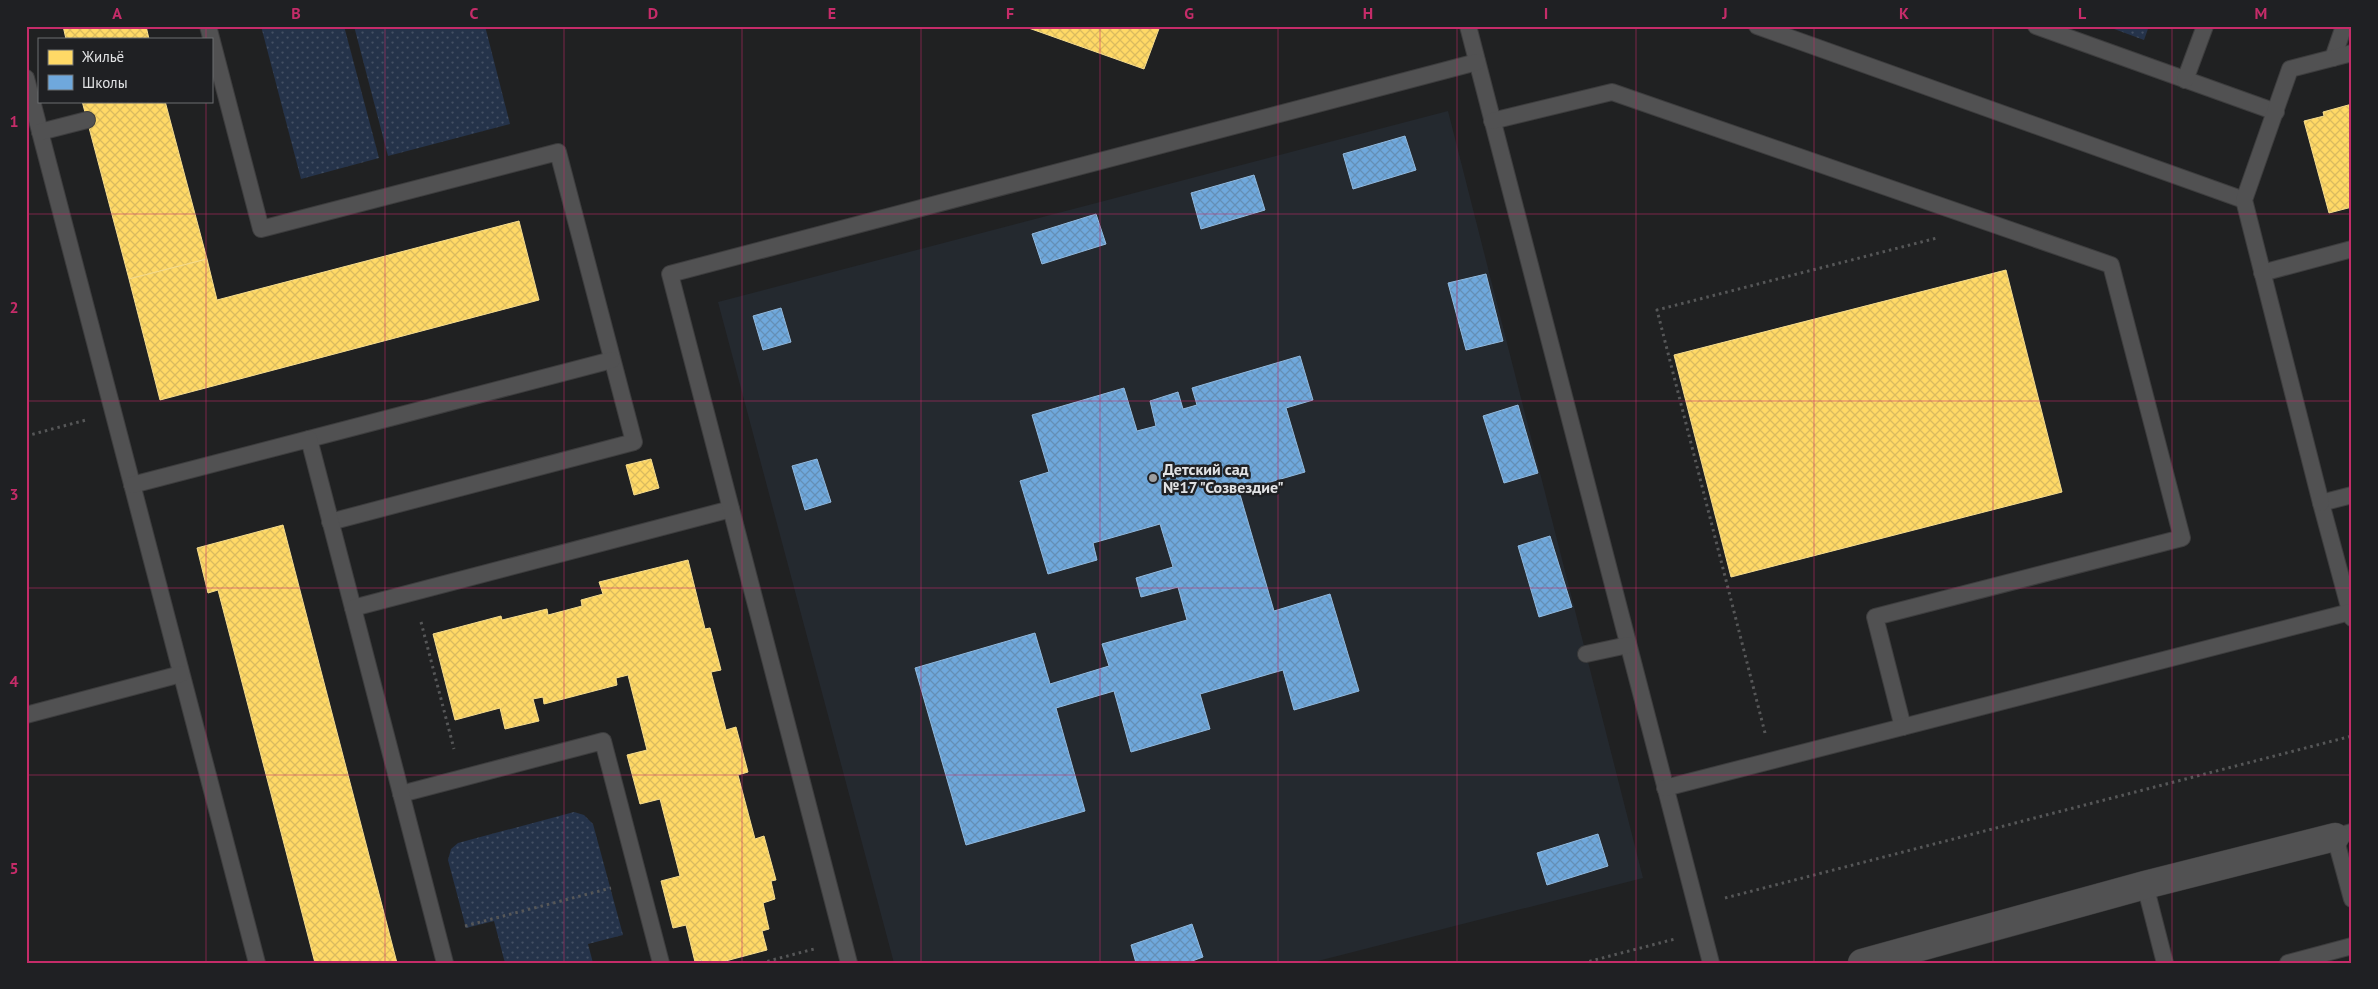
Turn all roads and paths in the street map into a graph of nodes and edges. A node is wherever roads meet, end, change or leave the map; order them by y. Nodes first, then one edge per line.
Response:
1 (1468, 26) edge
2 (1757, 26) edge
3 (2036, 26) edge
4 (2205, 26) edge
5 (2344, 26) edge
6 (212, 53) edge
7 (2352, 53) edge
8 (2333, 58) junction
9 (1477, 62) junction
10 (26, 78) edge
11 (2186, 80) junction
12 (217, 86) edge
13 (2276, 112) junction
14 (87, 120) dead end
15 (1492, 121) junction
16 (40, 132) junction
17 (2244, 200) junction
18 (1992, 224) junction
19 (2352, 249) edge
20 (2262, 273) junction
21 (612, 360) junction
22 (114, 413) junction
23 (26, 436) edge
24 (309, 439) junction
25 (132, 485) junction
26 (2352, 495) edge
27 (2321, 503) junction
28 (731, 509) junction
29 (330, 522) junction
30 (413, 593) junction
31 (353, 608) junction
32 (2351, 615) edge
33 (1628, 645) junction
34 (1586, 654) dead end
35 (182, 674) junction
36 (26, 715) edge
37 (1903, 727) junction
38 (2352, 736) edge
39 (1772, 760) junction
40 (461, 778) junction
41 (1665, 788) junction
42 (401, 794) junction
43 (2343, 834) edge
44 (640, 880) junction
45 (2145, 885) junction
46 (2352, 899) edge
47 (1696, 905) junction
48 (1702, 932) junction
49 (438, 933) junction
50 (843, 941) junction
51 (2352, 946) edge
52 (257, 963) edge
53 (445, 963) edge
54 (661, 963) edge
55 (761, 963) edge
56 (849, 963) edge
57 (1583, 963) edge
58 (1711, 963) edge
59 (1862, 963) edge
60 (2165, 963) edge
61 (2288, 963) edge

1 - 9 lane
2 - 17 lane
3 - 11 lane
4 - 11 lane
5 - 8 lane
6 - 12 lane
7 - 8 lane
8 - 13 lane
9 - 15 lane
9 - 28 lane
10 - 16 lane
11 - 13 lane
12 - 21 lane
13 - 17 lane
14 - 16 lane
15 - 18 lane
15 - 33 lane
16 - 22 lane
17 - 20 lane
18 - 37 lane
18 - 39 path
19 - 20 lane
20 - 27 lane
21 - 24 lane
21 - 29 lane
22 - 23 path
22 - 25 lane
24 - 25 lane
24 - 29 lane
25 - 35 lane
26 - 27 lane
27 - 32 lane
28 - 30 lane
28 - 50 lane
29 - 31 lane
30 - 31 lane
30 - 40 path
31 - 42 lane
32 - 37 lane
33 - 34 lane
33 - 41 lane
35 - 36 lane
35 - 52 lane
37 - 39 lane
38 - 47 path
39 - 41 lane
40 - 42 lane
40 - 44 lane
41 - 47 lane
42 - 49 lane
43 - 45 street
43 - 46 lane
44 - 49 path
44 - 54 lane
45 - 59 street
45 - 60 lane
47 - 48 lane
48 - 57 path
48 - 58 lane
49 - 53 lane
50 - 55 path
50 - 56 lane
51 - 61 lane

